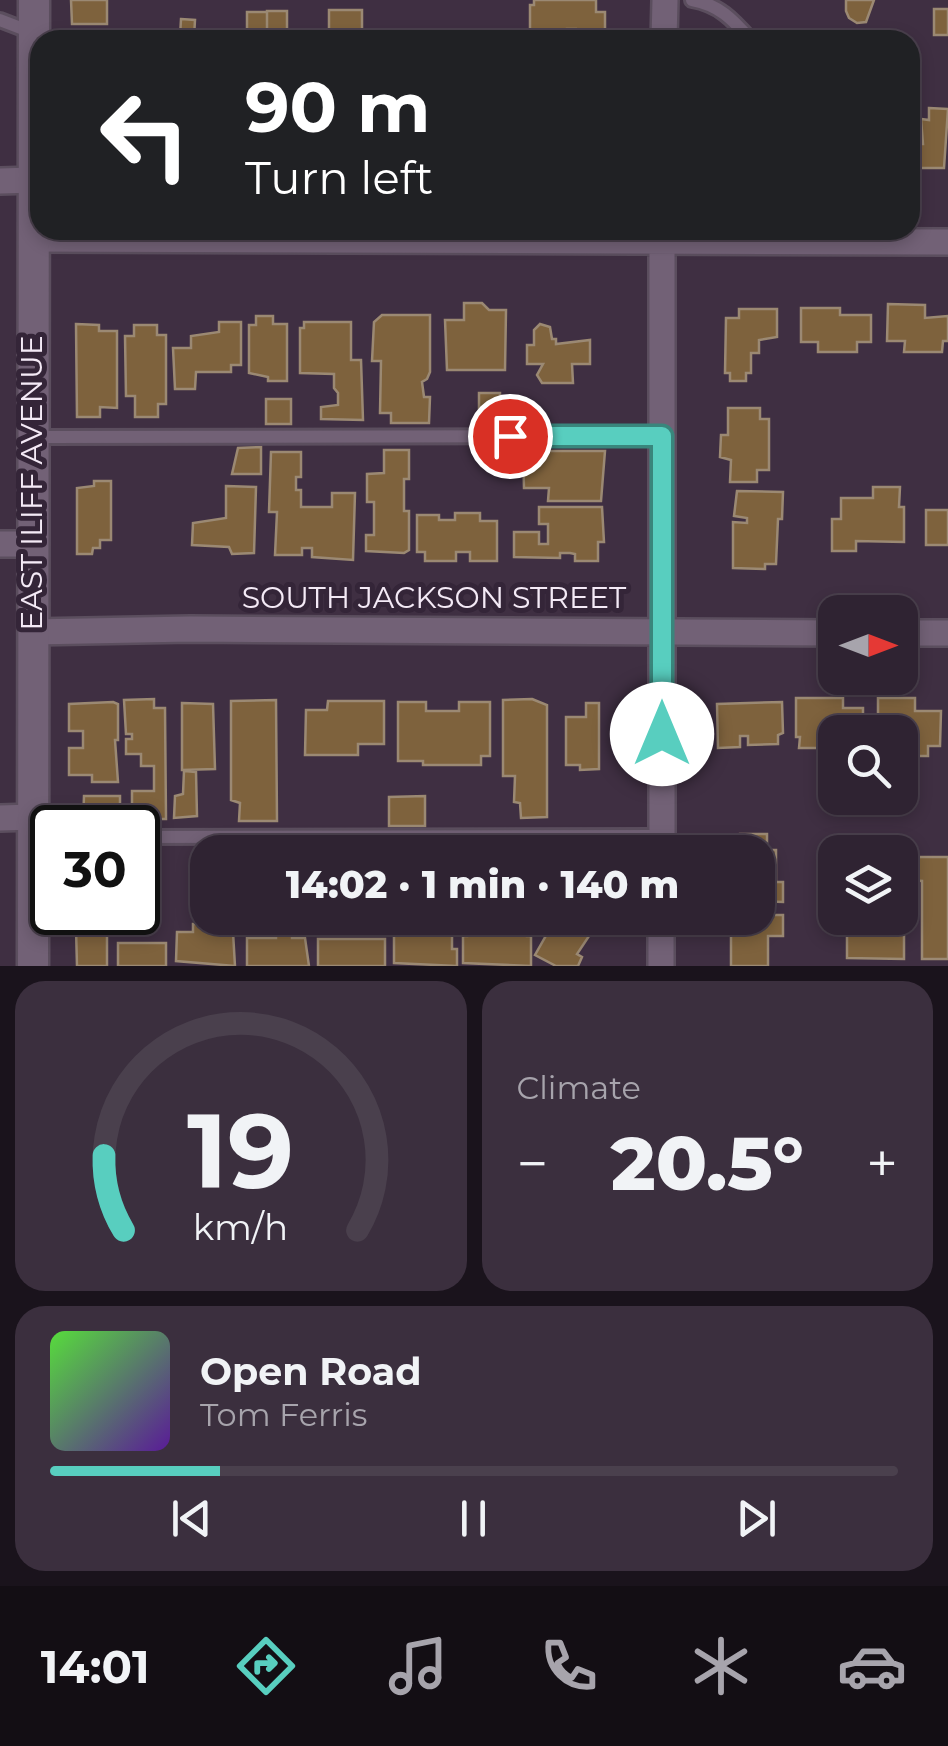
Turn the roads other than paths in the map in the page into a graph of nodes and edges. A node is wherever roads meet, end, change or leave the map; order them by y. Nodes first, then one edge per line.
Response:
1 (34, 0) edge
2 (665, 0) edge
3 (692, 0) edge
4 (0, 20) edge
5 (42, 30) edge
6 (664, 30) edge
7 (742, 30) edge
8 (30, 31) edge
9 (30, 180) edge
10 (0, 181) edge
11 (33, 240) edge
12 (662, 240) edge
13 (866, 240) edge
14 (948, 242) edge
15 (32, 436) junction
16 (662, 436) junction
17 (0, 544) edge
18 (32, 544) junction
19 (32, 632) junction
20 (662, 632) junction
21 (818, 633) edge
22 (918, 633) edge
23 (948, 633) edge
24 (38, 805) edge
25 (0, 818) edge
26 (30, 828) edge
27 (662, 835) edge
28 (160, 837) edge
29 (190, 838) edge
30 (34, 935) edge
31 (661, 935) edge
32 (33, 966) edge
33 (661, 966) edge

1 - 5 street, EAST ILIFF AVENUE
2 - 6 street
3 - 7 lane
4 - 8 lane
9 - 10 street
11 - 15 street, EAST ILIFF AVENUE
12 - 16 street
13 - 14 street
15 - 16 lane
15 - 18 street, EAST ILIFF AVENUE
16 - 20 street
17 - 18 street
18 - 19 street, EAST ILIFF AVENUE
19 - 20 street, SOUTH JACKSON STREET
19 - 24 street, EAST ILIFF AVENUE
20 - 21 street, SOUTH JACKSON STREET
20 - 27 street
22 - 23 street
25 - 26 street
28 - 29 lane
30 - 32 street, EAST ILIFF AVENUE
31 - 33 street

